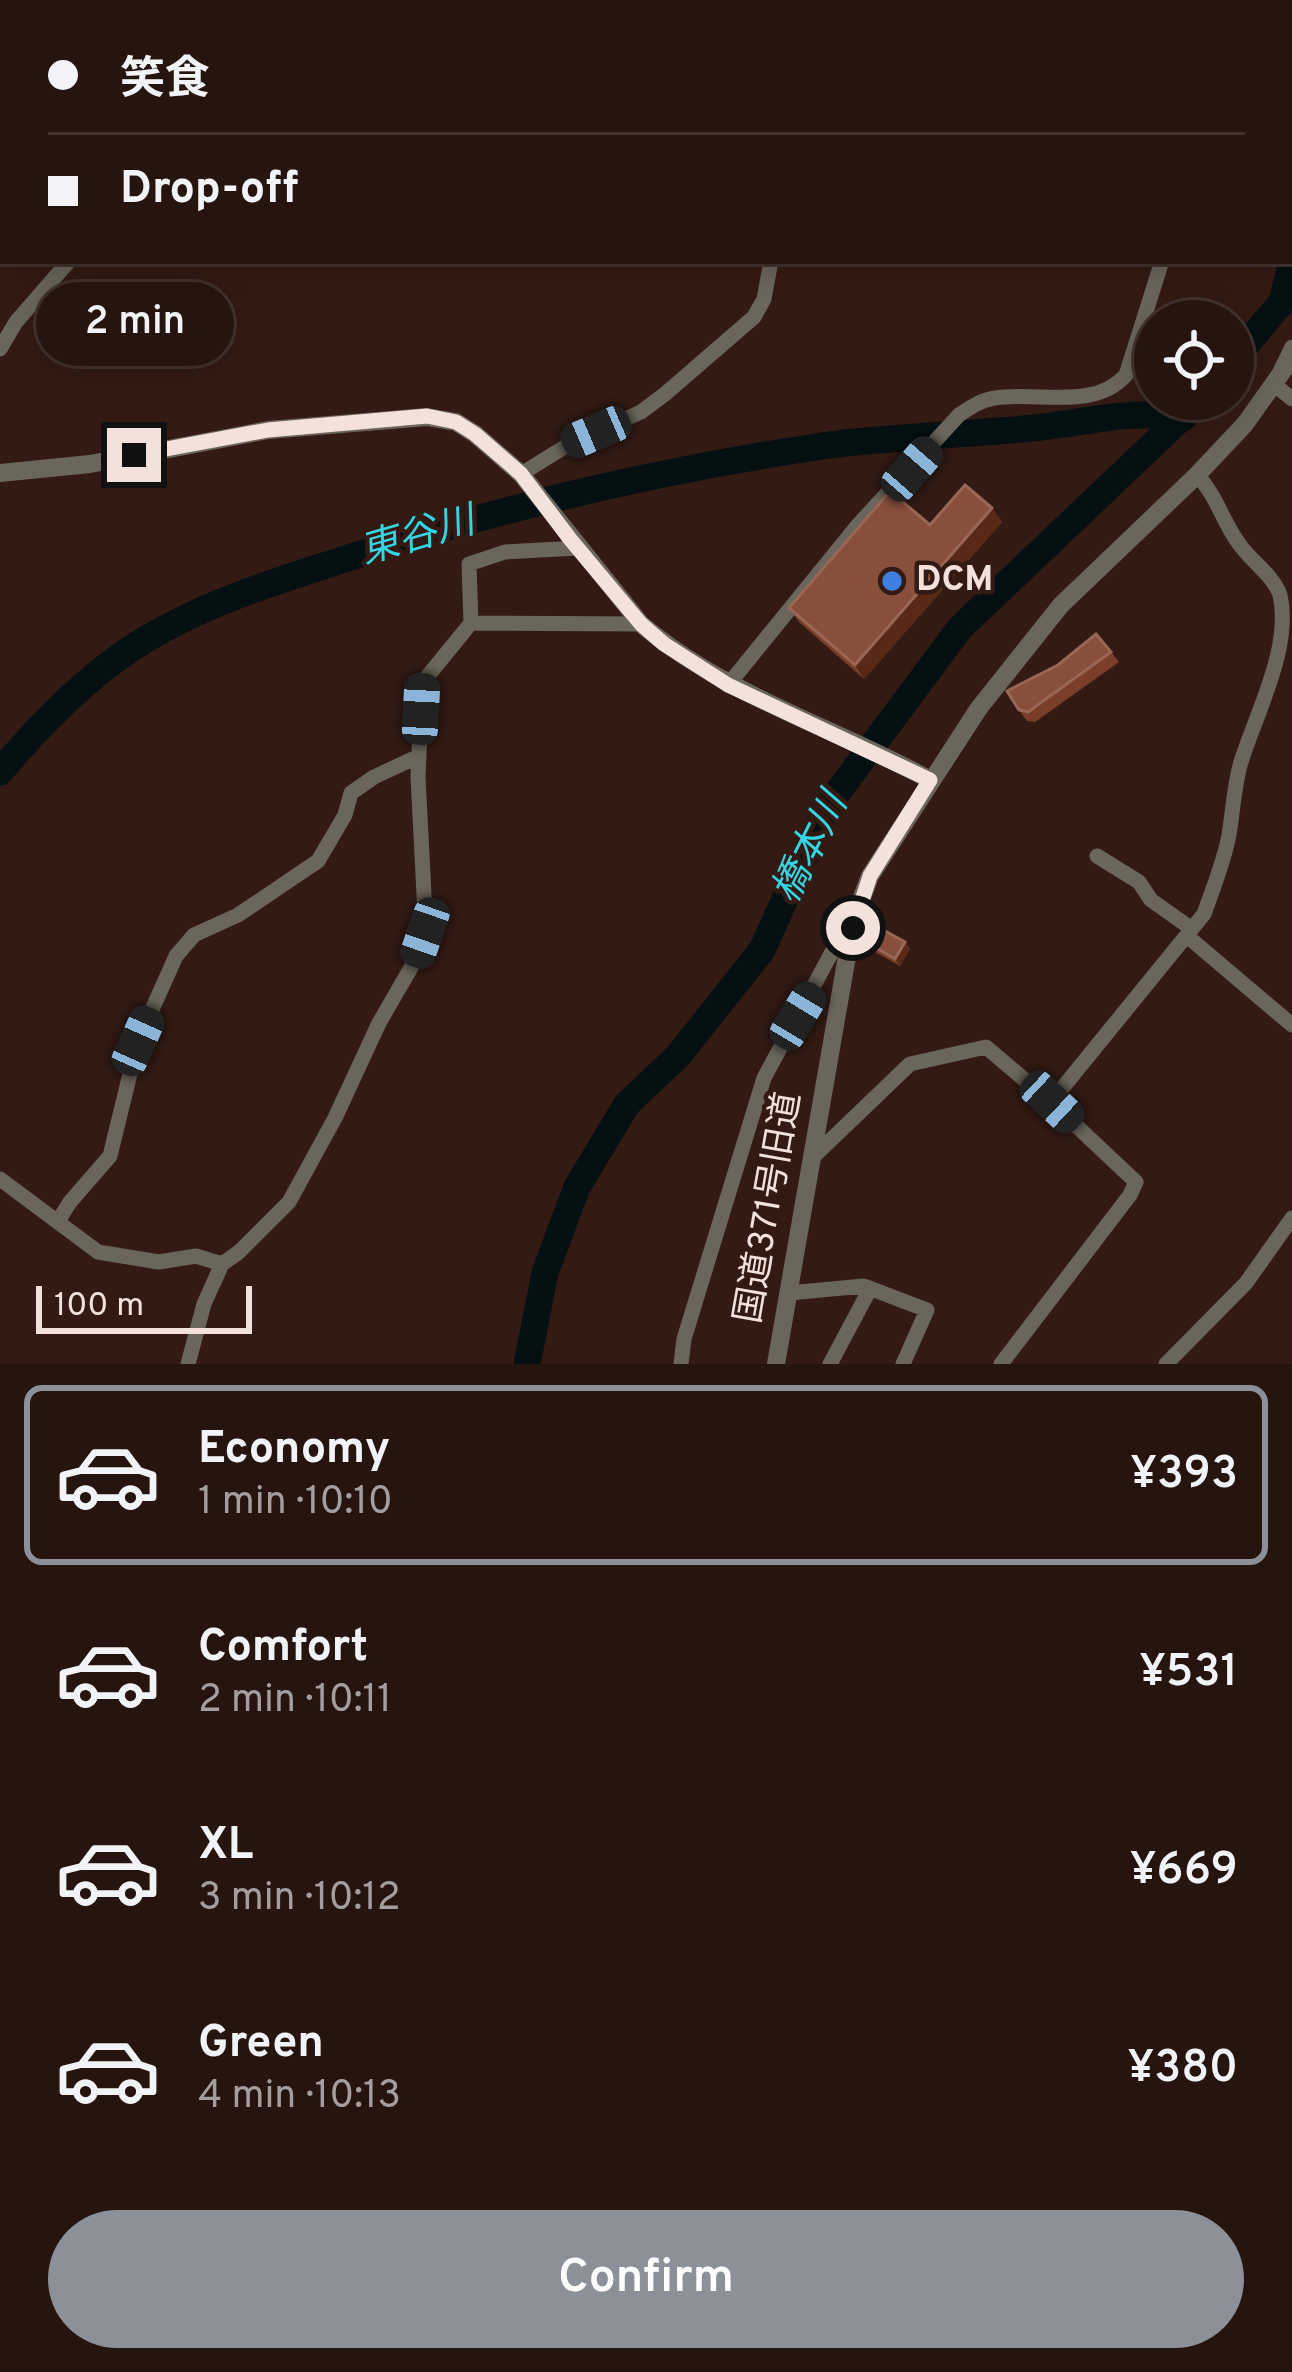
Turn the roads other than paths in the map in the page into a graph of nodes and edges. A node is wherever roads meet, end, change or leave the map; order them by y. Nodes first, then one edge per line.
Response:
1 (66, 264) edge
2 (770, 264) edge
3 (1161, 264) edge
4 (1292, 347) edge
5 (0, 349) edge
6 (1292, 358) edge
7 (1274, 383) junction
8 (1292, 399) edge
9 (0, 473) edge
10 (1197, 475) junction
11 (525, 480) junction
12 (574, 544) junction
13 (471, 623) junction
14 (641, 624) junction
15 (728, 685) junction
16 (419, 756) junction
17 (930, 780) junction
18 (1097, 856) dead end
19 (853, 928) junction
20 (1189, 933) junction
21 (1292, 1025) edge
22 (1052, 1102) junction
23 (813, 1156) junction
24 (0, 1179) edge
25 (1292, 1218) edge
26 (58, 1221) junction
27 (222, 1264) junction
28 (870, 1289) junction
29 (789, 1293) junction
30 (188, 1364) edge
31 (681, 1364) edge
32 (776, 1364) edge
33 (830, 1364) edge
34 (903, 1364) edge
35 (1001, 1364) edge
36 (1166, 1364) edge

1 - 5 street
2 - 11 street
3 - 15 street
4 - 7 street
6 - 7 street, 国道371号旧道
7 - 8 street
7 - 10 street, 国道371号旧道
9 - 11 street
10 - 17 street, 国道371号旧道
10 - 20 street
11 - 12 street
12 - 13 street
12 - 14 street
13 - 14 street
13 - 16 street
14 - 15 street
15 - 17 street
16 - 26 street
16 - 27 street
17 - 19 street, 国道371号旧道
18 - 20 street
19 - 23 street, 国道371号旧道
19 - 31 street
20 - 21 street
20 - 22 street
22 - 23 street
22 - 35 street
23 - 29 street, 国道371号旧道
24 - 26 street
25 - 36 street
26 - 27 street
27 - 30 street
28 - 29 street
28 - 33 street
28 - 34 street
29 - 32 street, 国道371号旧道

